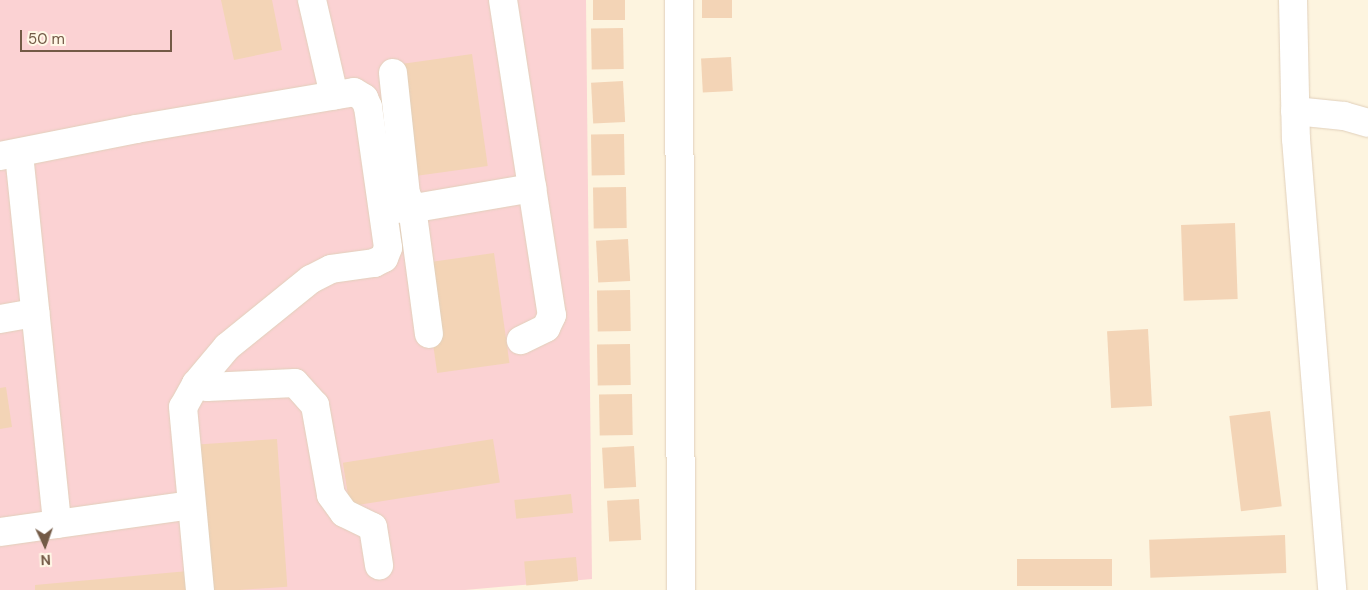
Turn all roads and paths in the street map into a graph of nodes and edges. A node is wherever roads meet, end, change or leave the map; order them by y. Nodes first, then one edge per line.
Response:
1 (312, 0) edge
2 (503, 0) edge
3 (679, 0) edge
4 (1293, 0) edge
5 (392, 73) dead end
6 (334, 95) junction
7 (1295, 111) junction
8 (1368, 123) edge
9 (10, 155) edge
10 (532, 188) junction
11 (412, 208) junction
12 (383, 209) junction
13 (36, 313) junction
14 (0, 319) edge
15 (429, 334) dead end
16 (521, 340) dead end
17 (196, 384) junction
18 (191, 505) junction
19 (57, 524) junction
20 (0, 532) edge
21 (379, 566) dead end
22 (200, 590) edge
23 (682, 590) edge
24 (1332, 590) edge

1 - 6 street
2 - 10 street
3 - 23 street
4 - 7 street
5 - 11 street
6 - 9 street
6 - 12 street
7 - 8 street
7 - 24 street
9 - 13 street
10 - 11 street
10 - 16 street
11 - 12 street
11 - 15 street
12 - 17 street
13 - 14 street
13 - 19 street
17 - 18 street
17 - 21 street
18 - 19 street
18 - 22 street
19 - 20 street

